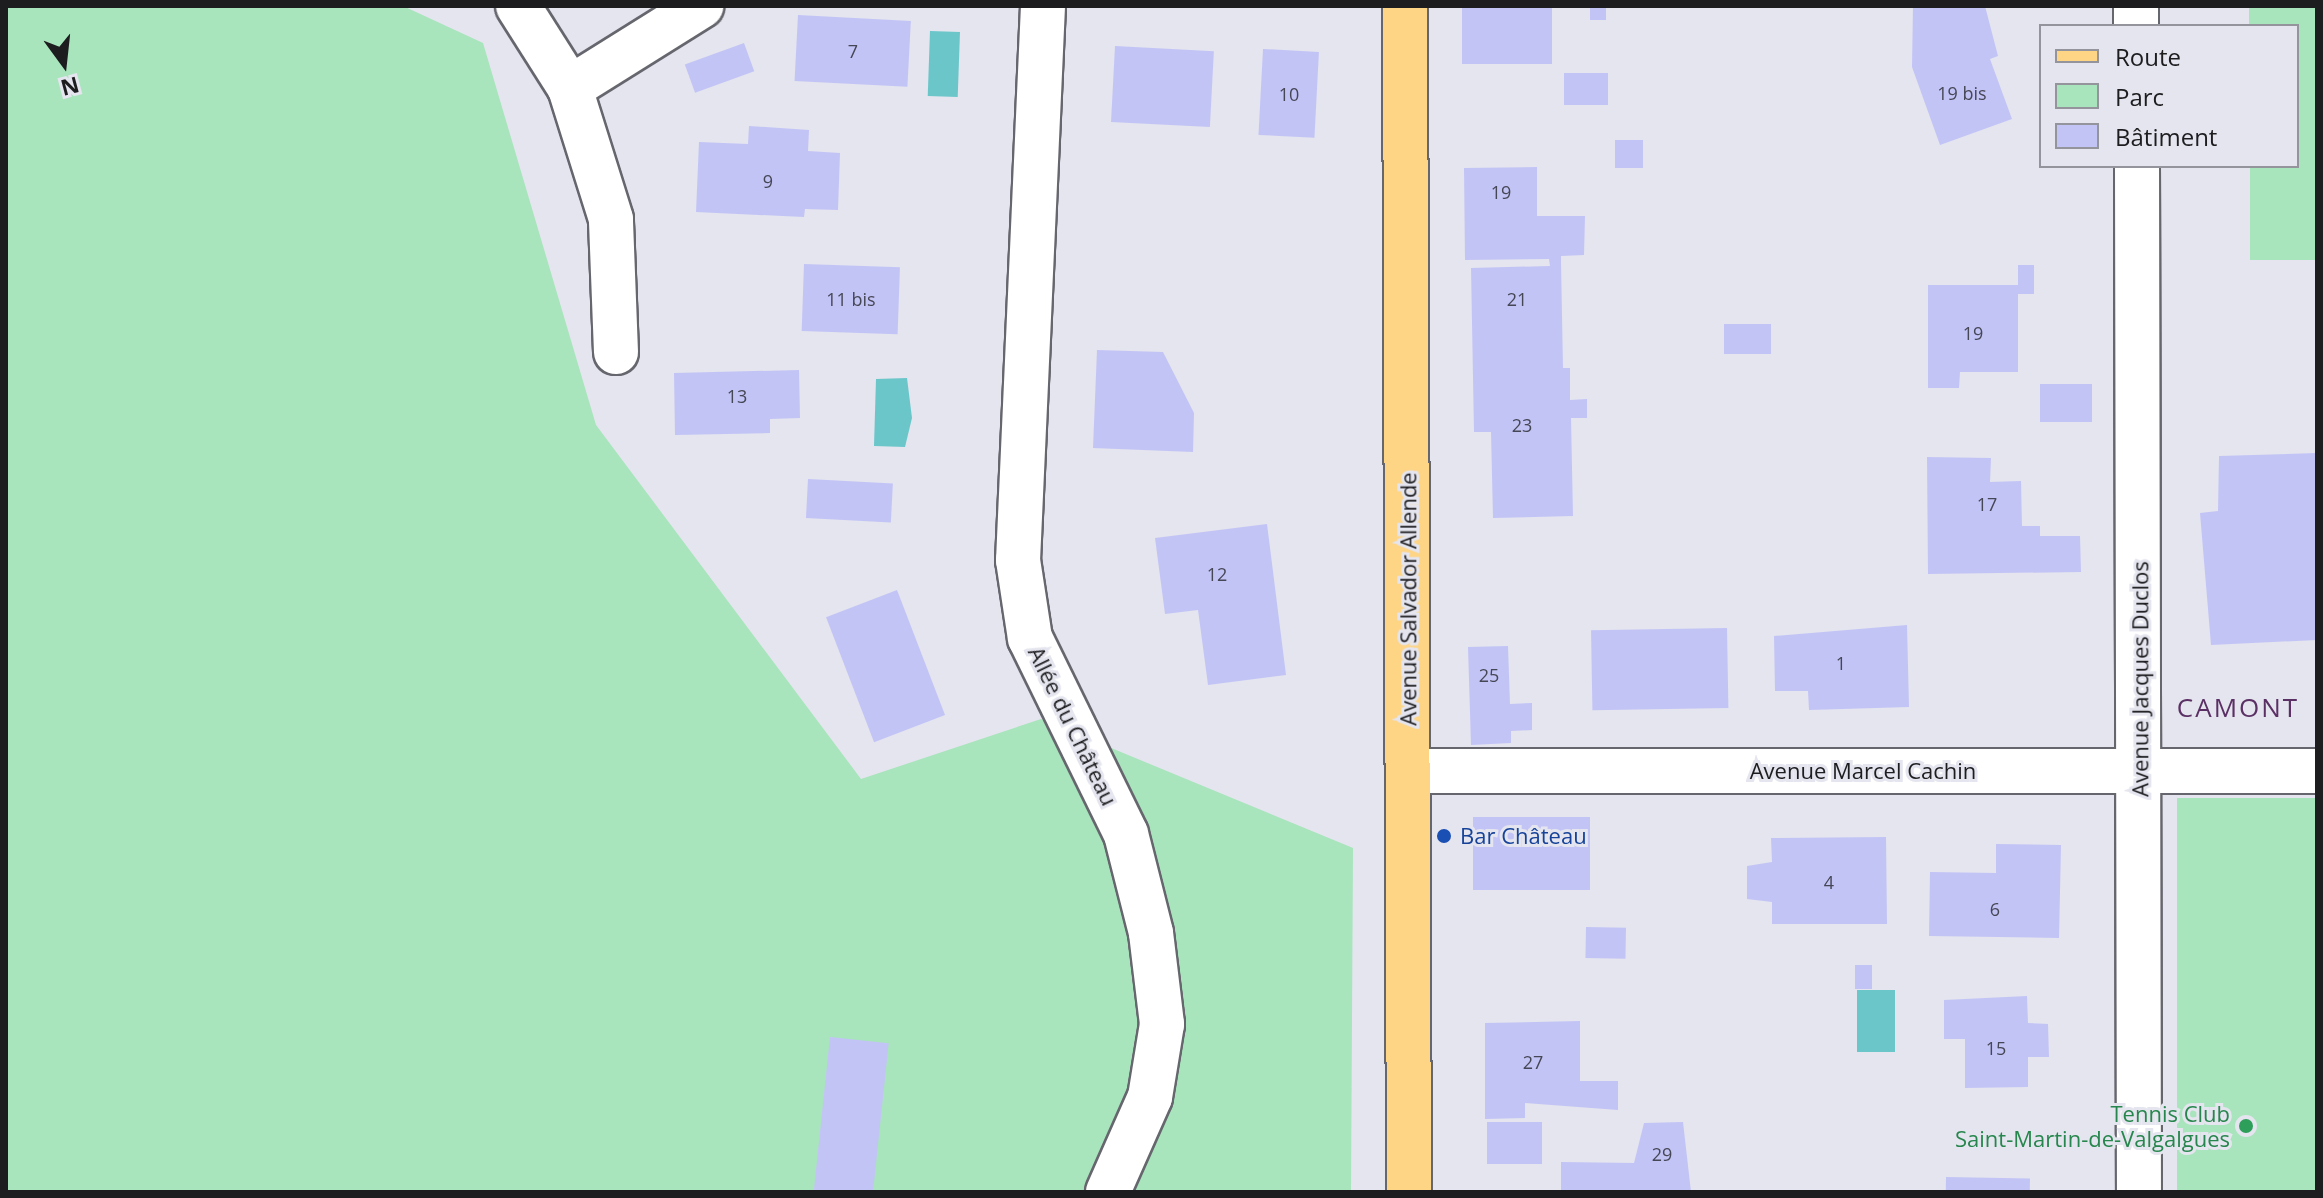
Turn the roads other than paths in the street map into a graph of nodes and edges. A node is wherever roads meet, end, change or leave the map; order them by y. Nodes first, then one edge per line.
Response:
1 (518, 6) edge
2 (701, 6) edge
3 (1043, 6) edge
4 (1405, 6) edge
5 (570, 88) junction
6 (2137, 168) edge
7 (616, 352) dead end
8 (1409, 771) junction
9 (2141, 771) junction
10 (2317, 771) edge
11 (1108, 1192) edge
12 (1409, 1192) edge
13 (2139, 1192) edge

1 - 5 street
2 - 5 street
3 - 11 street, Allée du Château
4 - 8 main road, Avenue Salvador Allende
5 - 7 street
6 - 9 street, Avenue Jacques Duclos
8 - 9 street, Avenue Marcel Cachin
8 - 12 main road, Avenue Salvador Allende
9 - 10 street, Avenue Marcel Cachin
9 - 13 street, Avenue Jacques Duclos

